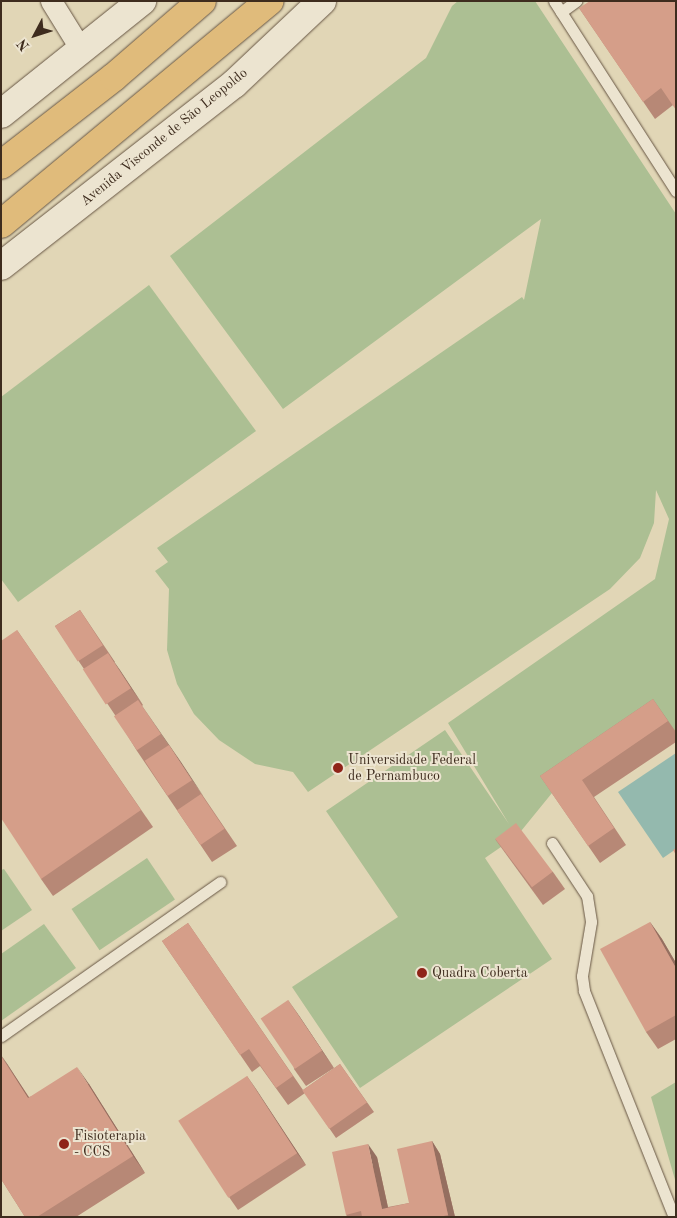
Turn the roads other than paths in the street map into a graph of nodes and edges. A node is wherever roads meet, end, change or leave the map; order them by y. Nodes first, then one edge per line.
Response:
1 (51, 1) edge
2 (142, 1) edge
3 (202, 1) edge
4 (270, 1) edge
5 (322, 1) edge
6 (554, 1) edge
7 (576, 1) edge
8 (561, 12) junction
9 (82, 51) junction
10 (1, 114) edge
11 (1, 165) edge
12 (676, 191) edge
13 (1, 224) edge
14 (1, 266) edge
15 (552, 843) dead end
16 (220, 882) dead end
17 (1, 1036) edge
18 (674, 1217) edge

1 - 9 street
2 - 9 main road
3 - 11 highway
4 - 13 highway
5 - 14 main road, Avenida Visconde de São Leopoldo
6 - 8 lane
7 - 8 lane
8 - 12 lane
9 - 10 main road
15 - 18 lane
16 - 17 lane

